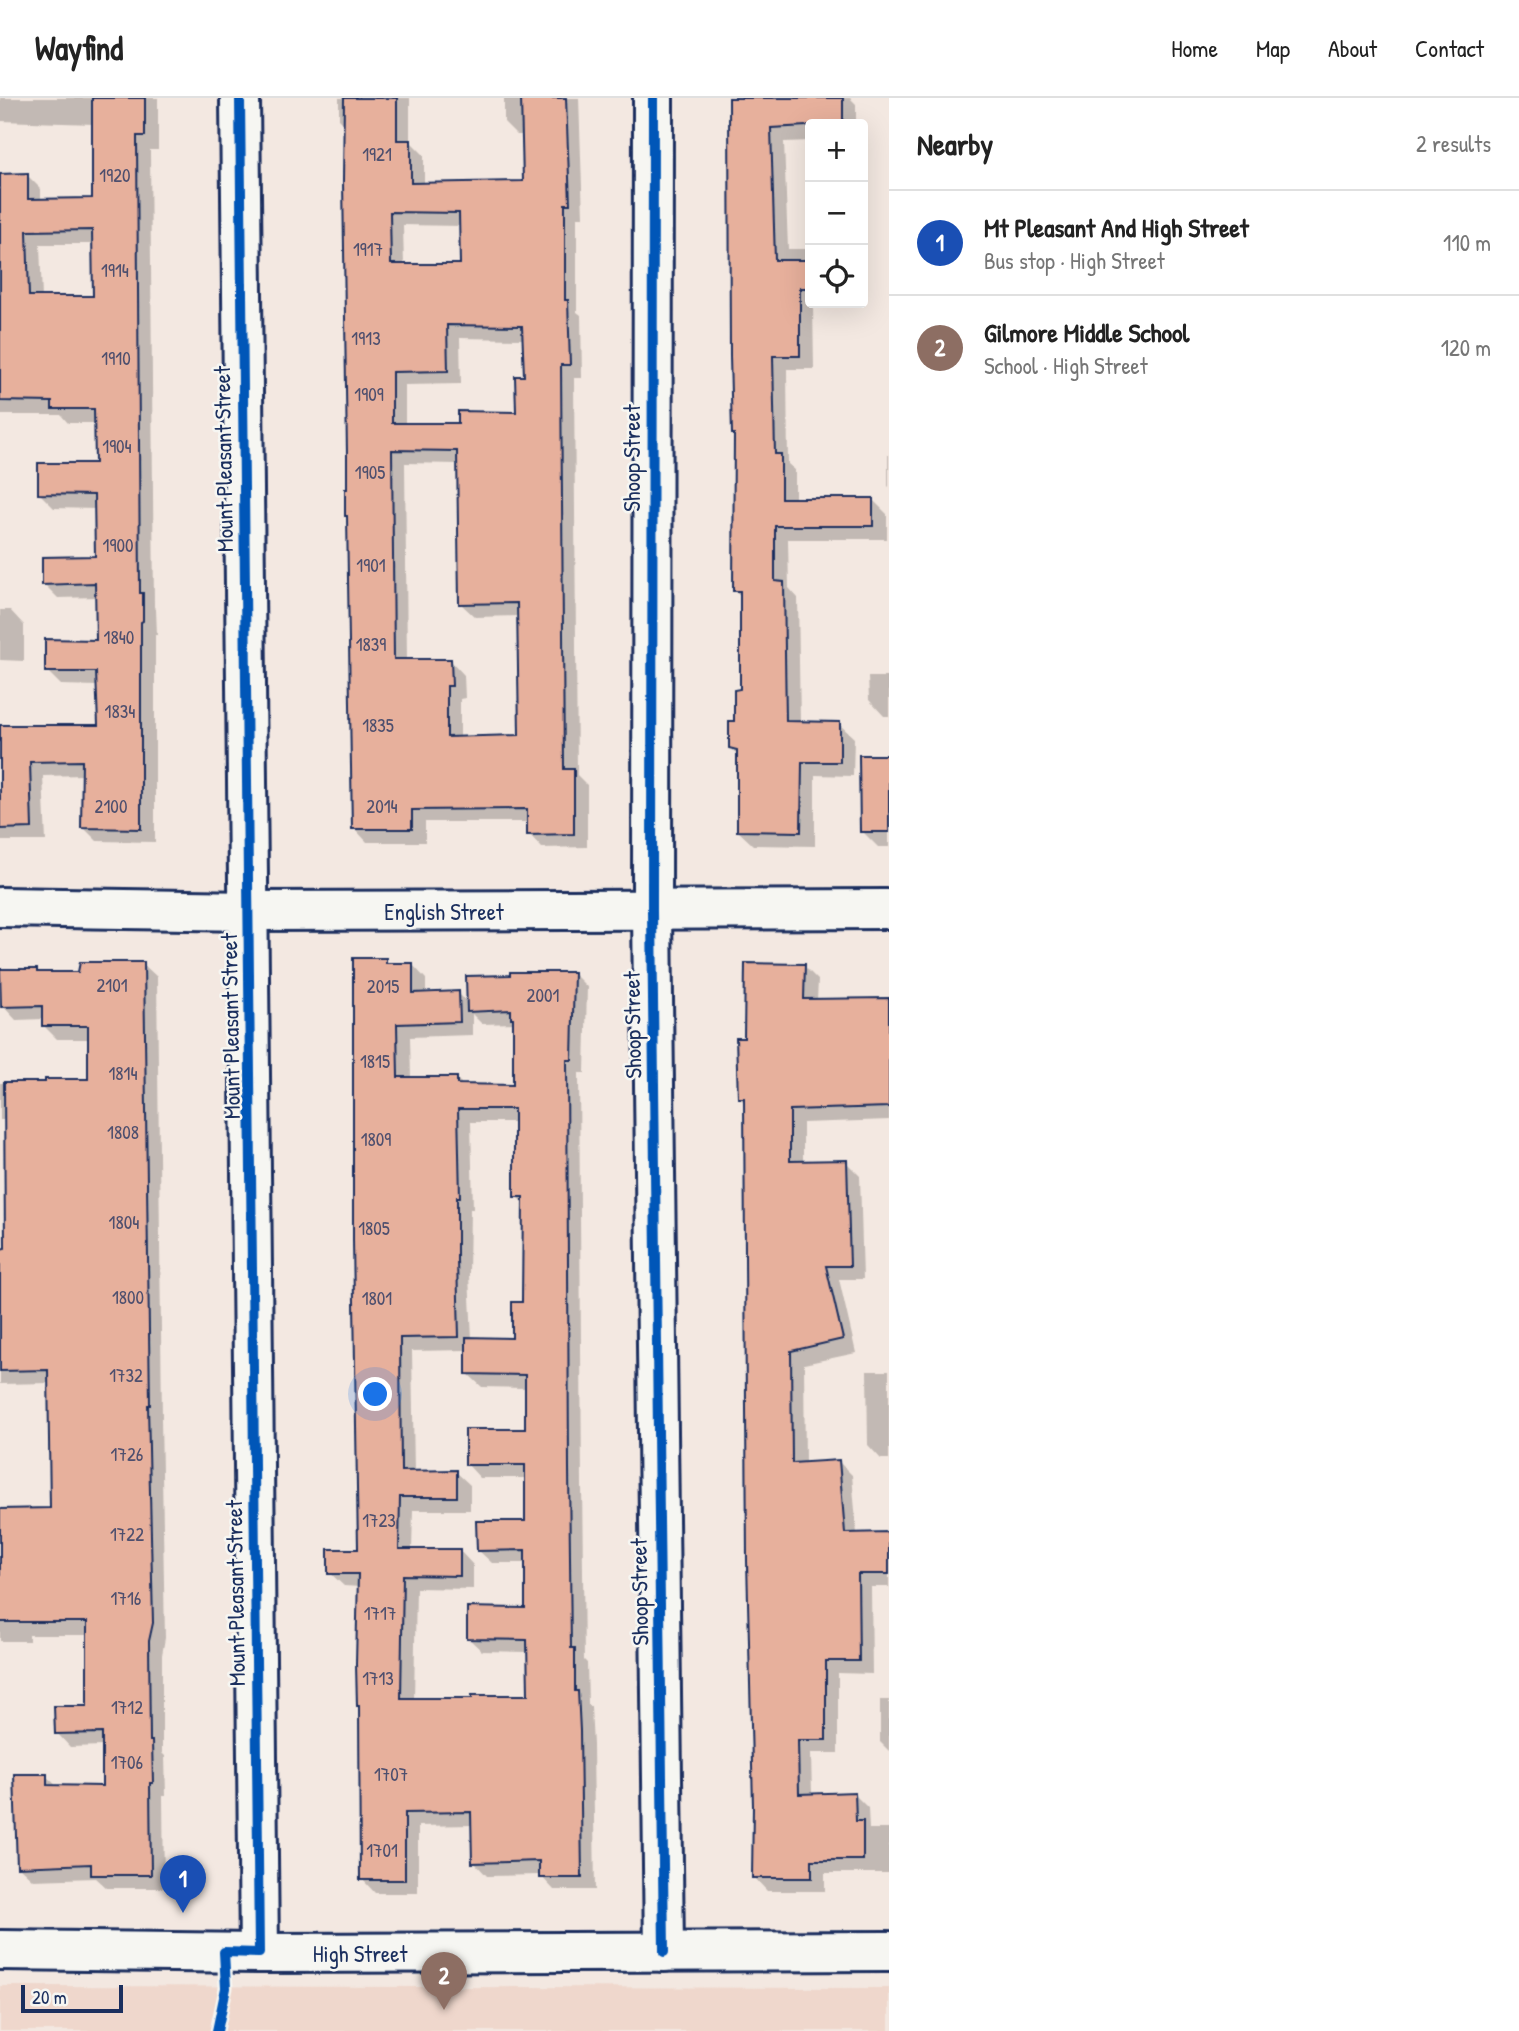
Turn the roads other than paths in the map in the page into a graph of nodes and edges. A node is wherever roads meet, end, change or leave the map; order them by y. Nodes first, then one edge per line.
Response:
1 (240, 98) edge
2 (653, 98) edge
3 (0, 907) edge
4 (889, 909) edge
5 (250, 911) junction
6 (652, 911) junction
7 (0, 1950) edge
8 (889, 1951) edge
9 (664, 1952) junction
10 (259, 1953) junction

1 - 5 street, Mount Pleasant Street
2 - 6 street, Shoop Street
3 - 5 street, English Street
4 - 6 street, English Street
5 - 6 street, English Street
5 - 10 street, Mount Pleasant Street
6 - 9 street, Shoop Street
7 - 10 street, High Street
8 - 9 street, High Street
9 - 10 street, High Street

